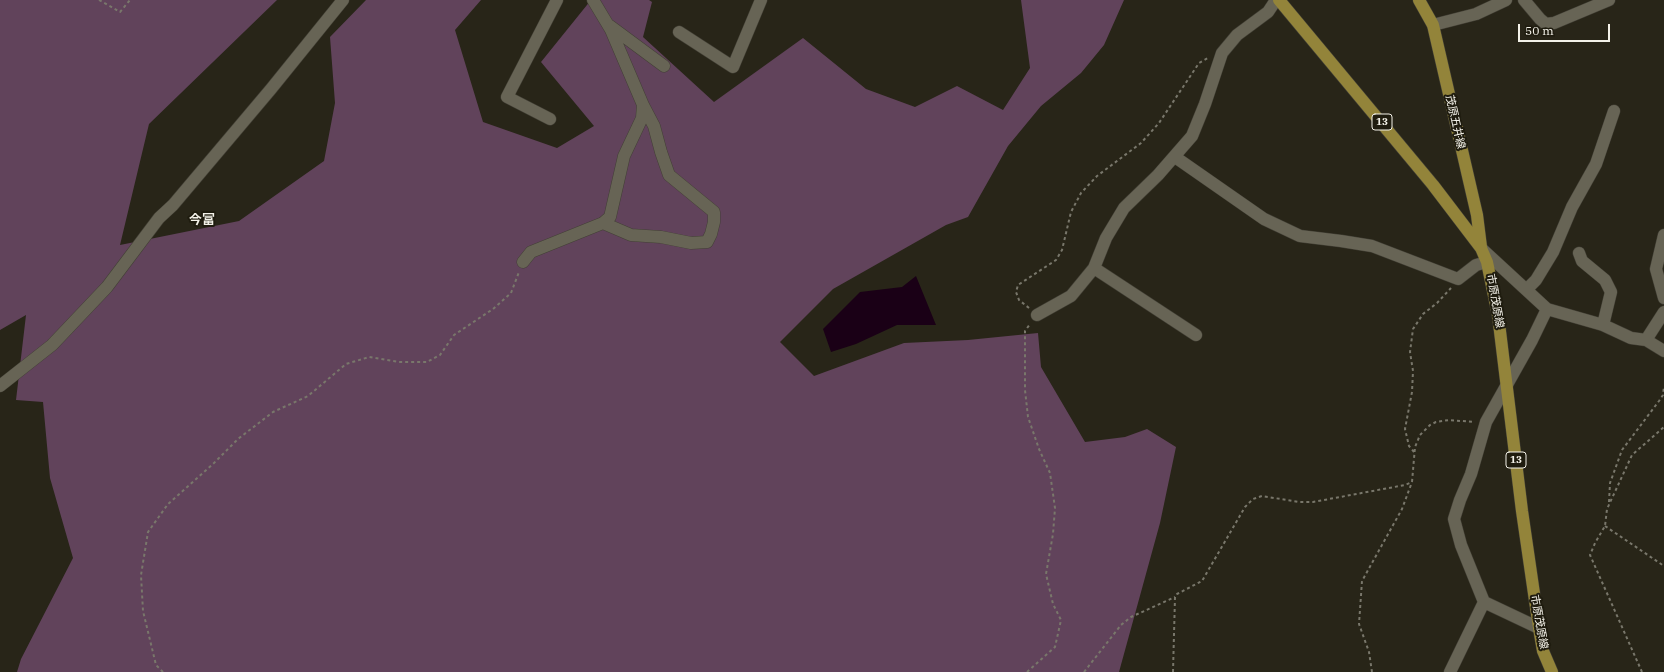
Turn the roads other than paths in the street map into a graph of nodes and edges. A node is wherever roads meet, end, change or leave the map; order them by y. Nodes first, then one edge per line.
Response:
1 (343, 0) edge
2 (557, 0) edge
3 (593, 0) edge
4 (761, 0) edge
5 (1277, 0) edge
6 (1419, 0) edge
7 (1506, 0) edge
8 (1524, 0) edge
9 (1609, 0) edge
10 (1433, 25) junction
11 (609, 26) junction
12 (679, 32) dead end
13 (664, 66) dead end
14 (642, 105) junction
15 (1614, 111) dead end
16 (550, 119) dead end
17 (1175, 157) junction
18 (603, 223) junction
19 (1664, 235) edge
20 (1481, 248) junction
21 (1579, 253) dead end
22 (523, 262) road end
23 (1487, 262) junction
24 (1094, 268) junction
25 (1527, 289) junction
26 (1664, 298) edge
27 (1547, 309) junction
28 (1664, 312) edge
29 (1037, 315) road end
30 (1603, 325) junction
31 (1196, 334) dead end
32 (1646, 340) junction
33 (1664, 352) edge
34 (1506, 385) junction
35 (0, 386) edge
36 (1484, 602) junction
37 (1539, 628) junction
38 (1450, 672) edge
39 (1552, 672) edge

1 - 35 street
2 - 16 street
3 - 11 street
4 - 12 street
5 - 17 street
5 - 20 main road, 市原茂原線 / 13
6 - 10 main road, 茂原五井線
7 - 10 street
8 - 9 street
10 - 20 main road, 茂原五井線
11 - 13 street
11 - 14 street
14 - 18 street
14 - 18 street
15 - 25 street
17 - 23 street
17 - 24 street
18 - 22 street
19 - 26 street
20 - 23 main road, 市原茂原線 / 13
20 - 25 street
21 - 30 street
23 - 34 main road, 市原茂原線 / 13
24 - 29 street
24 - 31 street
25 - 27 street
27 - 30 street
27 - 34 street
28 - 32 street
30 - 32 street
32 - 33 street
34 - 36 street
34 - 37 main road, 市原茂原線 / 13
36 - 37 street
36 - 38 street
37 - 39 main road, 市原茂原線 / 13

